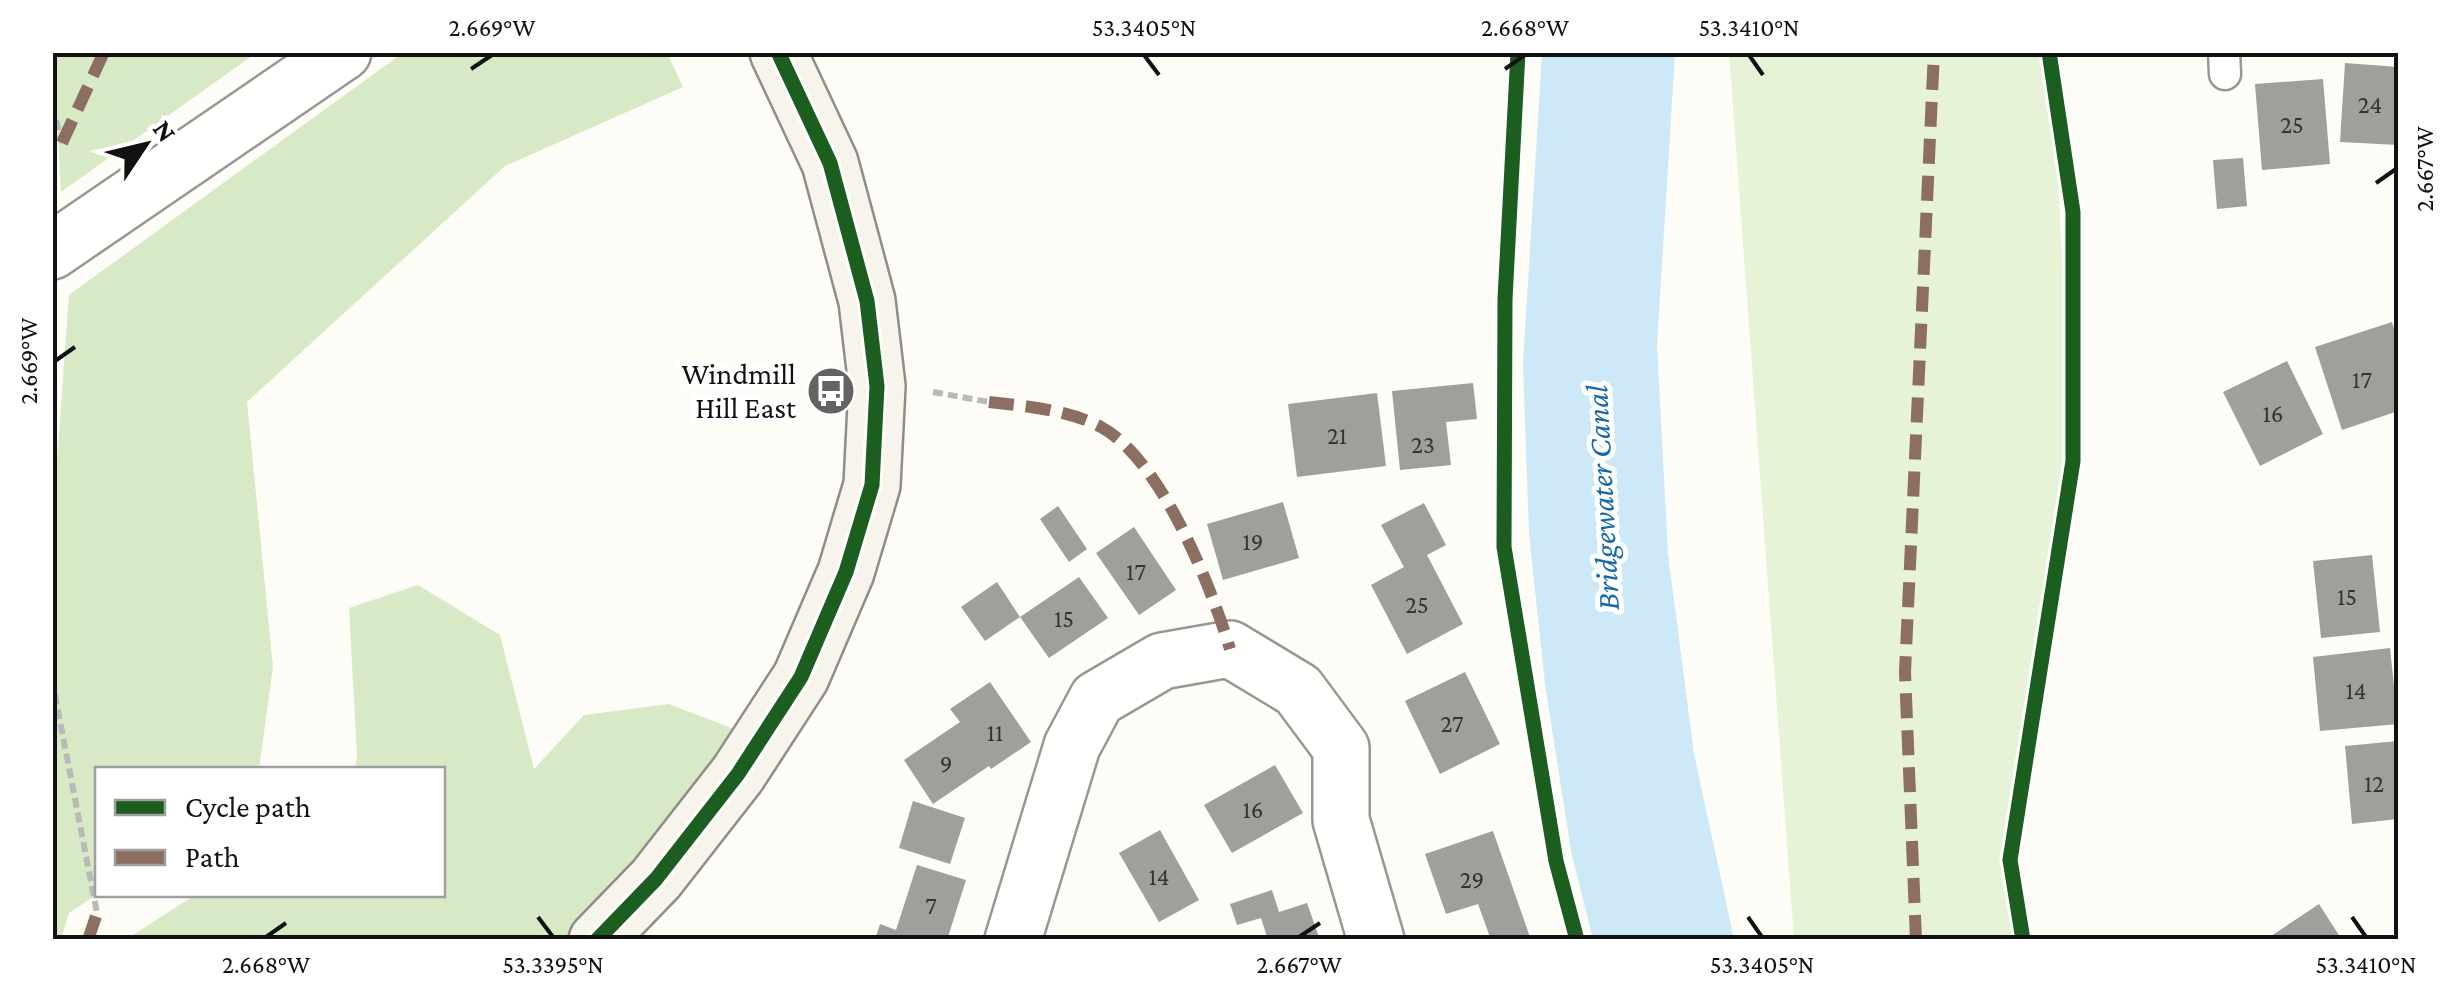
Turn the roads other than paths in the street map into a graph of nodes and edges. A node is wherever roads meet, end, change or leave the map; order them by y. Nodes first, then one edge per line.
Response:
1 (342, 52) edge
2 (778, 52) edge
3 (52, 251) edge
4 (597, 940) edge
5 (1013, 940) edge
6 (1376, 940) edge

1 - 3 street
2 - 4 street
5 - 6 street

